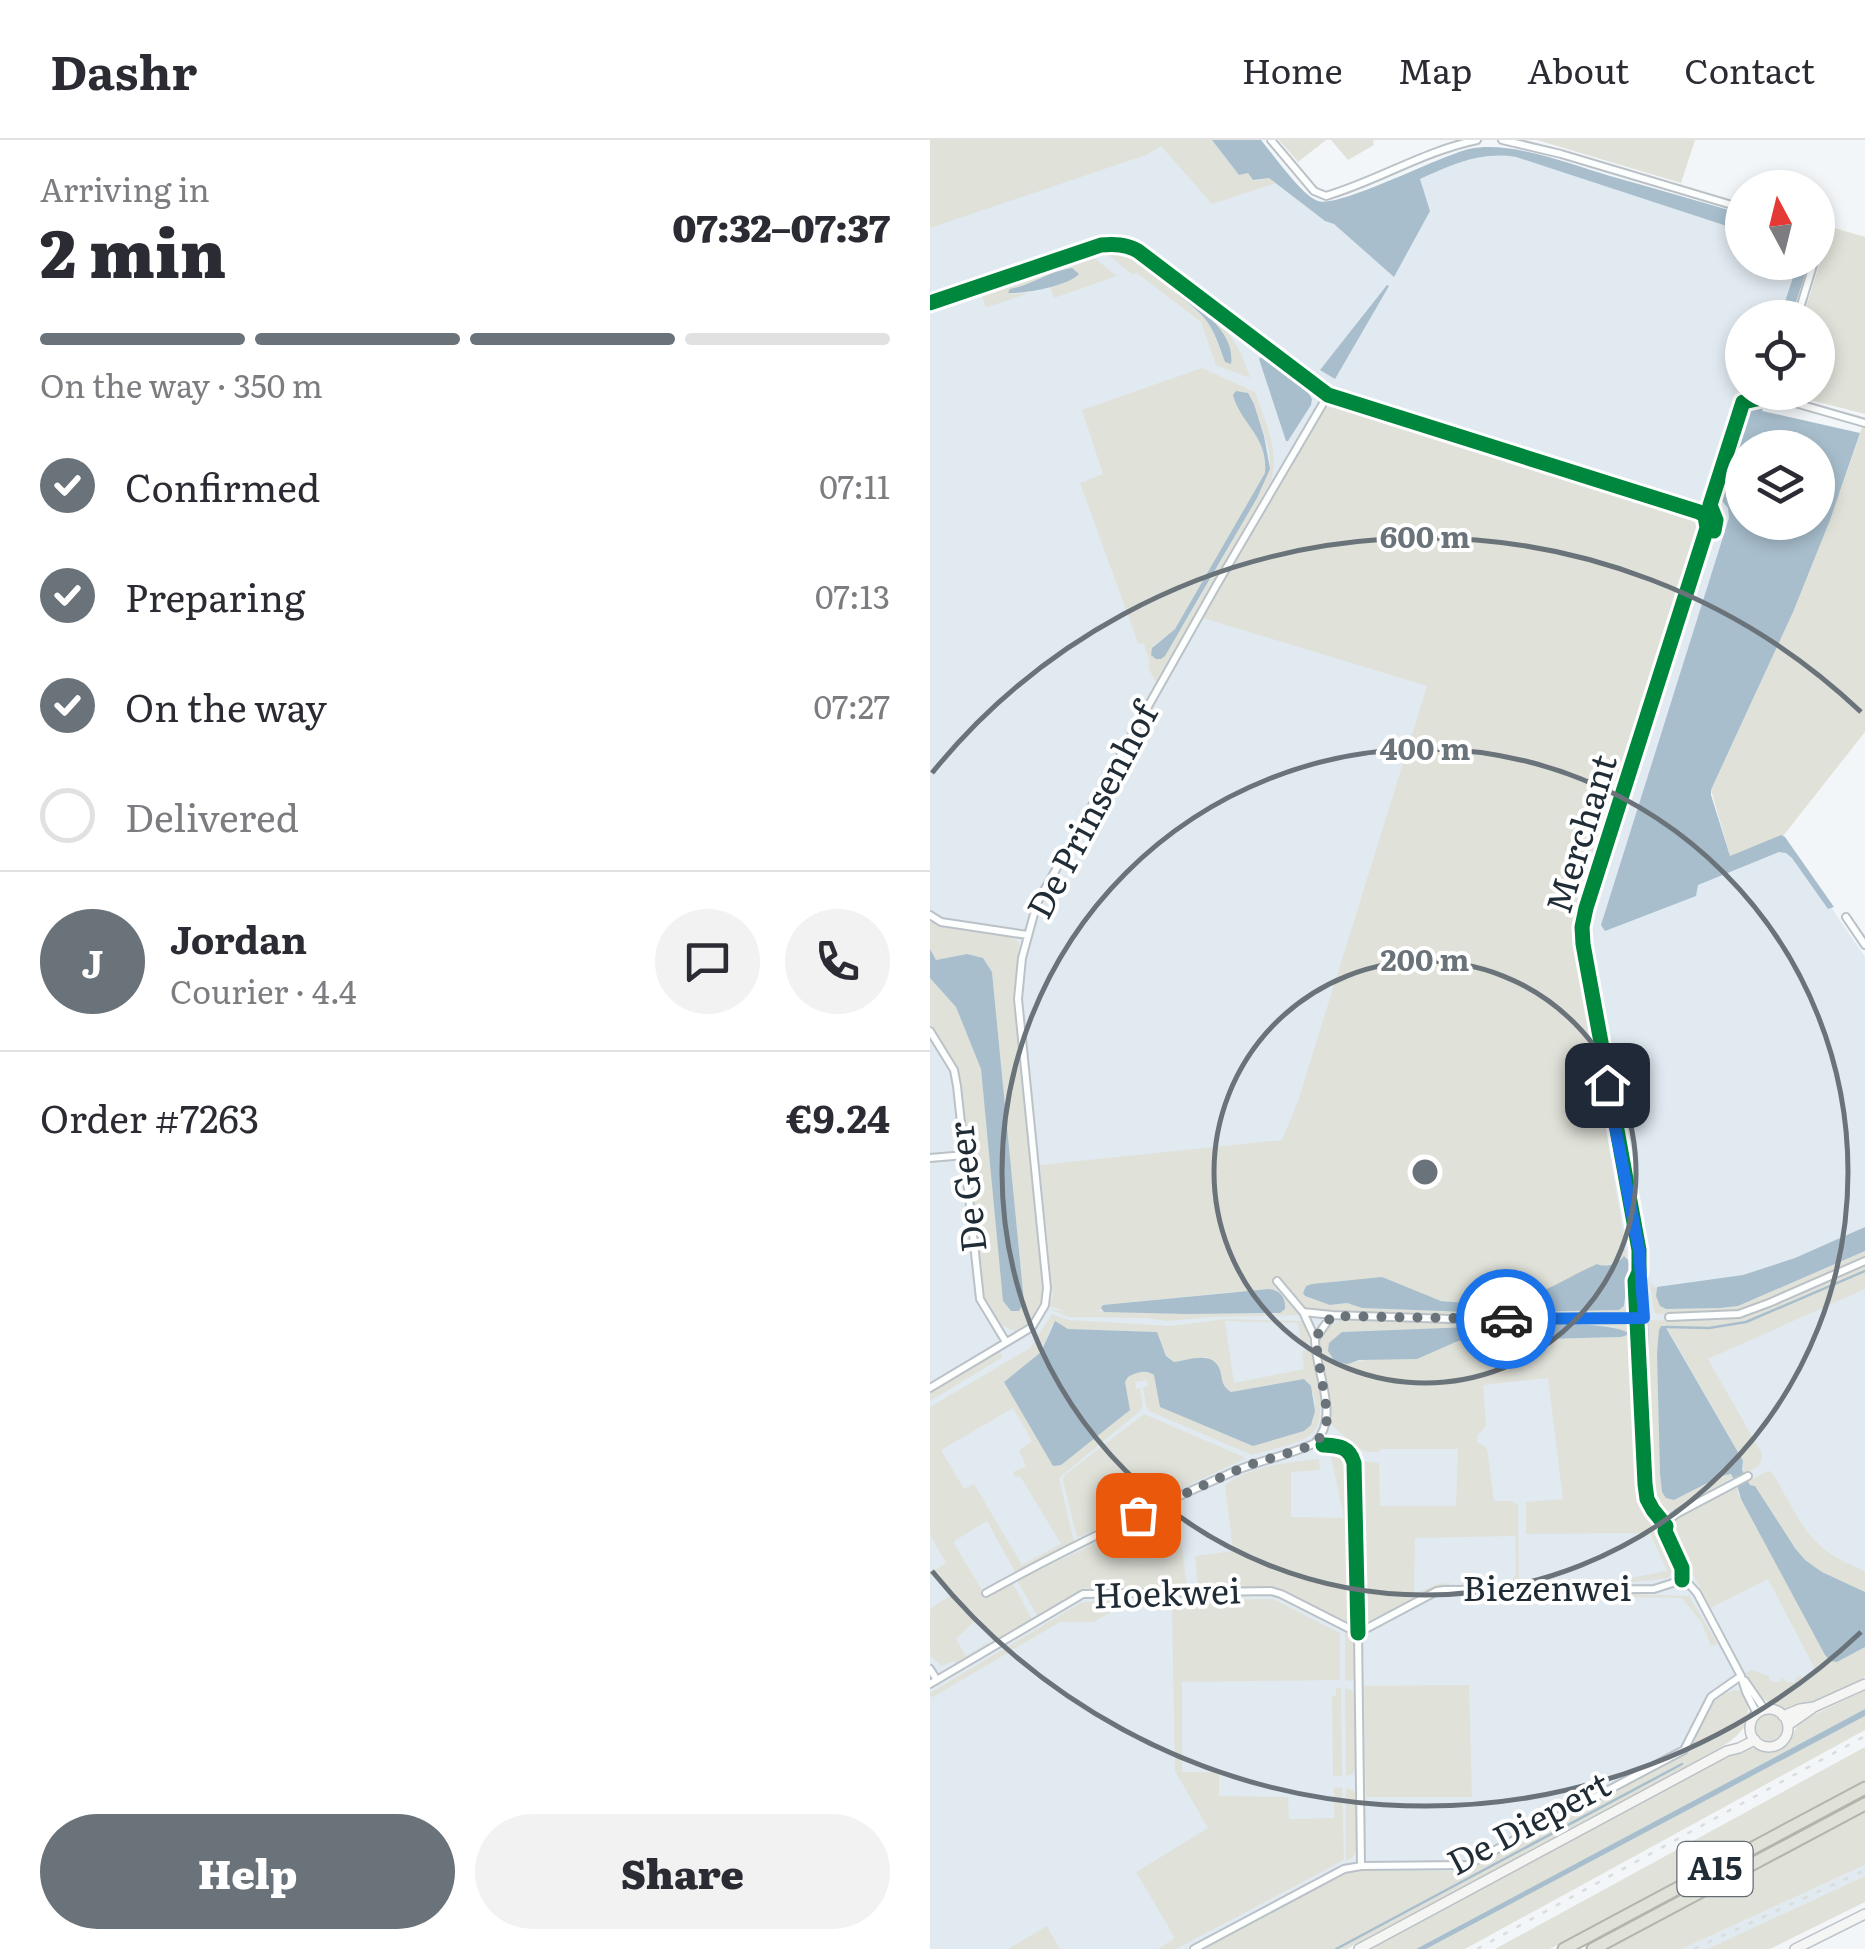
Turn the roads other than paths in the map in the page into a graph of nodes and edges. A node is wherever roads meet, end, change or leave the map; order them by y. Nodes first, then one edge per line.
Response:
1 (1270, 140) edge
2 (1477, 140) edge
3 (1502, 140) edge
4 (1725, 203) edge
5 (930, 303) edge
6 (1328, 395) junction
7 (1825, 410) edge
8 (1865, 422) edge
9 (930, 915) edge
10 (1846, 917) dead end
11 (1027, 935) junction
12 (1865, 945) edge
13 (930, 1031) edge
14 (966, 1155) junction
15 (930, 1158) edge
16 (1865, 1261) edge
17 (1277, 1281) dead end
18 (1303, 1312) junction
19 (1332, 1316) junction
20 (1669, 1317) dead end
21 (1640, 1318) junction
22 (1315, 1338) junction
23 (1006, 1342) junction
24 (930, 1388) edge
25 (1748, 1476) dead end
26 (1666, 1526) junction
27 (1682, 1580) junction
28 (986, 1593) dead end
29 (1358, 1634) junction
30 (930, 1670) edge
31 (1741, 1676) junction
32 (933, 1682) edge
33 (1865, 1684) edge
34 (1761, 1712) junction
35 (1786, 1720) junction
36 (1753, 1736) junction
37 (1865, 1788) edge
38 (1865, 1804) edge
39 (1361, 1866) junction
40 (1865, 1914) edge
41 (1194, 1949) edge
42 (1360, 1949) edge
43 (1564, 1949) edge
44 (1593, 1949) edge
45 (1795, 1949) edge

1 - 2 street
3 - 4 street
5 - 6 street, Merchant
6 - 11 street, De Prinsenhof
6 - 21 street, Merchant
7 - 8 street
9 - 11 street
10 - 12 street
11 - 23 street, De Prinsenhof
13 - 14 street, De Geer
14 - 15 street
14 - 23 street, De Geer
16 - 20 street
17 - 18 street
18 - 19 street
18 - 22 street
19 - 21 street
19 - 22 street
21 - 26 street, Merchant
22 - 28 street
23 - 24 street, De Prinsenhof
25 - 26 street
26 - 27 street
27 - 29 street, Biezenwei
27 - 31 street, Biezenwei
29 - 32 street, Hoekwei
29 - 39 street
30 - 32 street
31 - 34 street, Biezenwei
31 - 39 street
33 - 35 main road
34 - 35 main road
34 - 36 main road
35 - 36 main road
36 - 42 main road, De Diepert
37 - 43 highway, A15
38 - 44 highway, A15
39 - 41 street
40 - 45 main road

